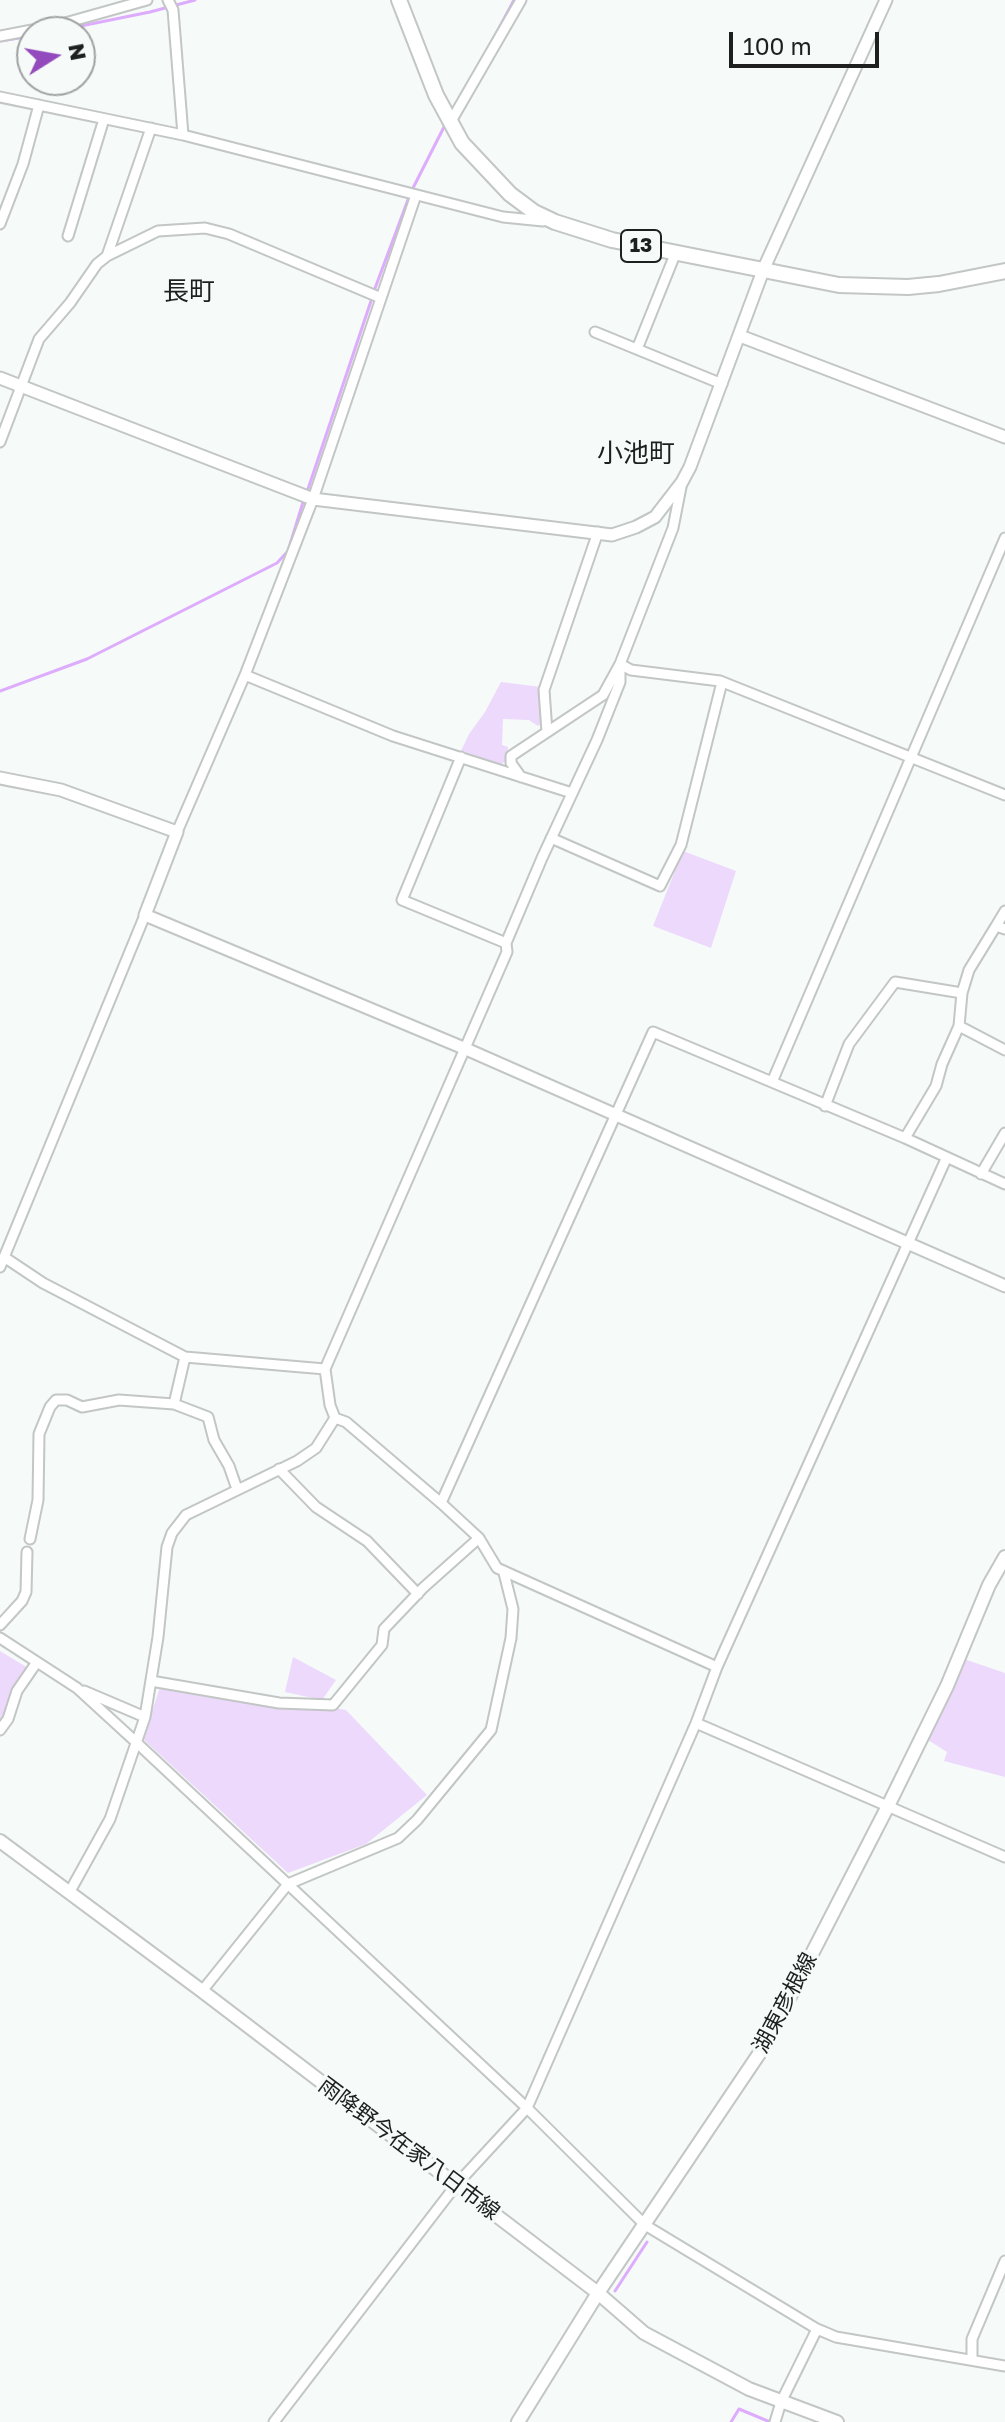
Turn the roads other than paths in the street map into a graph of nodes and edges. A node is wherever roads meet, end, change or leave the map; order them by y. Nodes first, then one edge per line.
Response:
1 (147, 0) edge
2 (168, 0) edge
3 (399, 0) edge
4 (521, 0) edge
5 (886, 0) edge
6 (0, 36) edge
7 (0, 97) edge
8 (39, 105) junction
9 (104, 119) junction
10 (450, 123) junction
11 (151, 128) junction
12 (183, 135) junction
13 (416, 195) junction
14 (555, 222) junction
15 (0, 224) edge
16 (68, 236) dead end
17 (676, 252) junction
18 (107, 256) junction
19 (764, 268) junction
20 (1005, 271) edge
21 (381, 298) junction
22 (595, 332) dead end
23 (740, 336) junction
24 (637, 349) junction
25 (0, 378) edge
26 (722, 384) junction
27 (22, 387) junction
28 (1005, 437) edge
29 (0, 442) edge
30 (682, 482) junction
31 (313, 499) junction
32 (598, 532) junction
33 (1005, 538) edge
34 (620, 664) junction
35 (245, 675) junction
36 (722, 682) junction
37 (547, 732) junction
38 (910, 756) junction
39 (461, 757) junction
40 (521, 777) junction
41 (0, 778) edge
42 (572, 793) junction
43 (1005, 795) edge
44 (177, 832) junction
45 (551, 838) junction
46 (1005, 911) edge
47 (145, 915) junction
48 (1001, 928) edge
49 (506, 943) junction
50 (962, 993) junction
51 (959, 1026) junction
52 (466, 1049) junction
53 (1005, 1050) edge
54 (772, 1082) junction
55 (825, 1106) junction
56 (616, 1115) junction
57 (1005, 1133) edge
58 (905, 1138) junction
59 (946, 1159) junction
60 (981, 1174) junction
61 (1005, 1184) edge
62 (906, 1243) junction
63 (2, 1262) edge
64 (1005, 1286) edge
65 (185, 1357) junction
66 (325, 1369) junction
67 (174, 1404) junction
68 (335, 1418) junction
69 (279, 1469) junction
70 (237, 1489) junction
71 (441, 1503) junction
72 (479, 1538) junction
73 (30, 1539) dead end
74 (27, 1552) dead end
75 (1005, 1557) edge
76 (504, 1573) junction
77 (418, 1594) junction
78 (0, 1625) edge
79 (0, 1638) edge
80 (37, 1662) junction
81 (717, 1667) junction
82 (151, 1681) junction
83 (77, 1688) junction
84 (145, 1717) junction
85 (696, 1723) junction
86 (0, 1730) edge
87 (137, 1743) junction
88 (887, 1808) junction
89 (0, 1841) edge
90 (1005, 1857) edge
91 (288, 1884) junction
92 (69, 1893) junction
93 (202, 1991) junction
94 (527, 2108) junction
95 (456, 2185) junction
96 (645, 2225) junction
97 (1005, 2261) edge
98 (598, 2293) junction
99 (817, 2329) junction
100 (972, 2360) junction
101 (1005, 2366) edge
102 (781, 2402) junction
103 (274, 2422) edge
104 (518, 2422) edge
105 (775, 2422) edge
106 (837, 2422) edge

1 - 6 street
2 - 12 street
3 - 10 main road, 13
4 - 10 street
5 - 19 street
7 - 8 street
8 - 9 street
8 - 15 street
9 - 11 street
9 - 16 street
10 - 14 main road, 13
11 - 12 street
11 - 18 street
12 - 13 street
13 - 14 street
13 - 21 street
14 - 17 main road, 13
17 - 19 main road, 13
17 - 24 street
18 - 21 street
18 - 27 street
19 - 20 main road, 13
19 - 23 street
21 - 31 street
22 - 24 street
23 - 26 street
23 - 28 street
24 - 26 street
25 - 27 street
26 - 30 street
27 - 29 street
27 - 31 street
30 - 32 street
30 - 34 street
31 - 32 street
31 - 35 street
32 - 37 street
33 - 38 street
34 - 36 street
34 - 37 street
34 - 42 street
35 - 39 street
35 - 44 street
36 - 38 street
36 - 45 street
37 - 40 street
38 - 43 street
38 - 54 street
39 - 40 street
39 - 49 street
40 - 42 street
41 - 44 street
42 - 45 street
44 - 47 street
45 - 49 street
46 - 48 street
47 - 52 street
47 - 63 street
48 - 50 street
49 - 52 street
50 - 51 street
50 - 55 street
51 - 53 street
51 - 58 street
52 - 56 street
52 - 66 street
54 - 55 street
54 - 56 street
55 - 58 street
56 - 62 street
56 - 71 street
57 - 60 street
58 - 59 street
59 - 60 street
59 - 62 street
60 - 61 street
62 - 64 street
62 - 81 street
63 - 65 street
65 - 66 street
65 - 67 street
66 - 68 street
67 - 70 street
67 - 73 street
68 - 69 street
68 - 71 street
69 - 70 street
69 - 77 street
70 - 82 street
71 - 72 street
72 - 76 street
72 - 77 street
74 - 78 street
75 - 88 main road, 湖東彦根線
76 - 81 street
76 - 91 street
77 - 82 street
79 - 80 street
80 - 83 street
80 - 86 street
81 - 85 street
82 - 84 street
83 - 84 street
83 - 87 street
84 - 87 street
85 - 88 street
85 - 94 street
87 - 91 street
87 - 92 street
88 - 90 street
88 - 96 main road, 湖東彦根線
89 - 92 main road, 雨降野今在家八日市線
91 - 93 street
91 - 94 street
92 - 93 main road, 雨降野今在家八日市線
93 - 95 main road, 雨降野今在家八日市線
94 - 95 street
94 - 96 street
95 - 98 main road, 雨降野今在家八日市線
95 - 103 street
96 - 98 main road, 湖東彦根線
96 - 99 street
97 - 100 street
98 - 102 main road, 雨降野今在家八日市線
98 - 104 main road, 湖東彦根線
99 - 100 street
99 - 102 street
100 - 101 street
102 - 105 street
102 - 106 main road, 雨降野今在家八日市線

